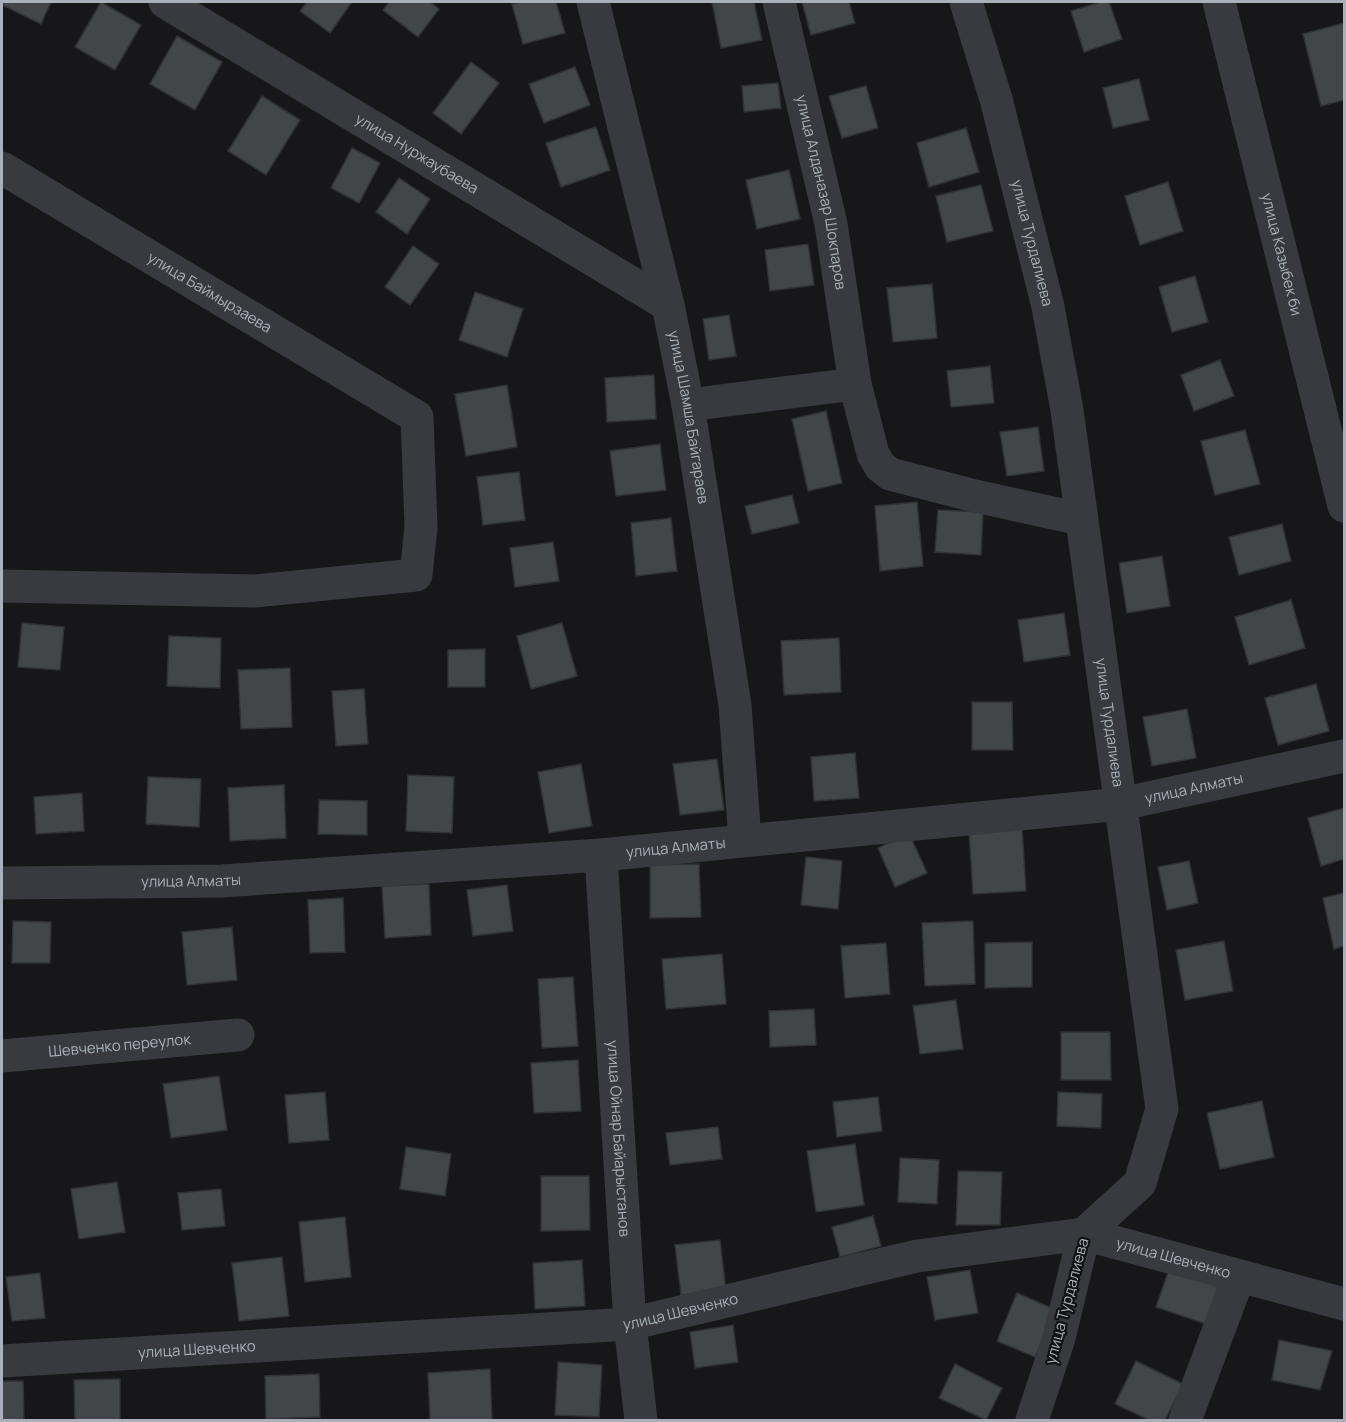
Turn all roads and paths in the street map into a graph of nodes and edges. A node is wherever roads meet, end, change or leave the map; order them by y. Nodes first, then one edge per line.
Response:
1 (165, 2) edge
2 (593, 2) edge
3 (779, 2) edge
4 (966, 2) edge
5 (1219, 2) edge
6 (2, 168) edge
7 (668, 305) junction
8 (855, 384) junction
9 (688, 405) junction
10 (1344, 506) edge
11 (1080, 519) junction
12 (2, 586) edge
13 (1344, 756) edge
14 (1121, 804) junction
15 (745, 840) junction
16 (601, 855) junction
17 (2, 883) edge
18 (238, 1035) dead end
19 (2, 1056) edge
20 (1084, 1234) junction
21 (1239, 1276) junction
22 (1344, 1304) edge
23 (630, 1324) junction
24 (2, 1361) edge
25 (641, 1420) edge
26 (1032, 1420) edge
27 (1185, 1420) edge

1 - 7 street, улица Нуржаубаева
2 - 7 street, улица Шамша Байгараев
3 - 8 street, улица Алданазар Шокпаров
4 - 11 street, улица Турдалиева
5 - 10 street, улица Казыбек би
6 - 12 street, улица Баймырзаева
7 - 9 street, улица Шамша Байгараев
8 - 9 street
8 - 11 street, улица Алданазар Шокпаров
9 - 15 street, улица Шамша Байгараев
11 - 14 street, улица Турдалиева
13 - 14 street, улица Алматы
14 - 15 street, улица Алматы
14 - 20 street, улица Турдалиева
15 - 16 street, улица Алматы
16 - 17 street, улица Алматы
16 - 23 street, улица Ойнар Байарыстанов
18 - 19 street, Шевченко переулок
20 - 21 street, улица Шевченко
20 - 23 street, улица Шевченко
20 - 26 street, улица Турдалиева
21 - 22 street, улица Шевченко
21 - 27 street
23 - 24 street, улица Шевченко
23 - 25 street, улица Ойнар Байарыстанов

